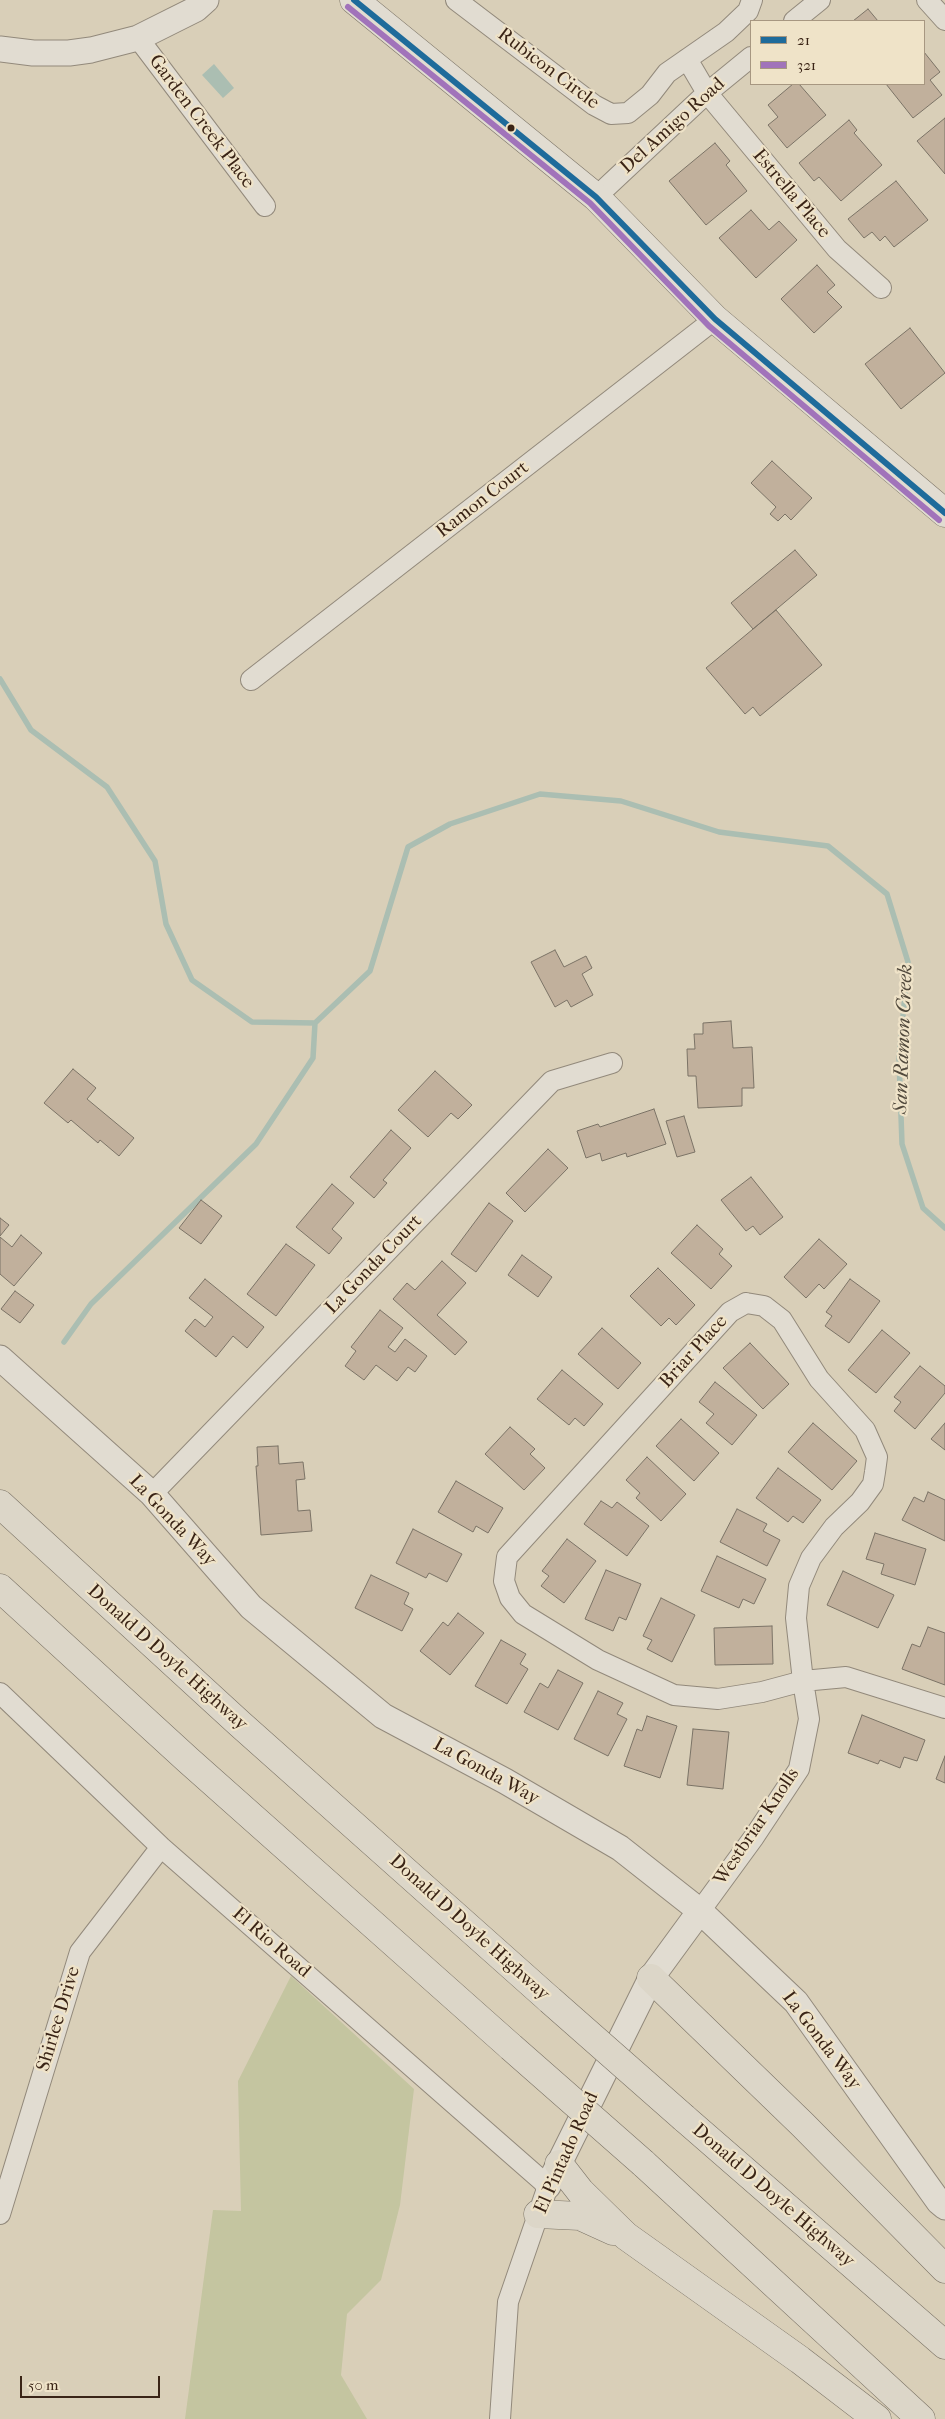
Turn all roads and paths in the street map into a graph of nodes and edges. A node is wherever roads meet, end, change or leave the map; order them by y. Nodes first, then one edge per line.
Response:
1 (206, 0) edge
2 (354, 0) edge
3 (456, 0) edge
4 (752, 0) edge
5 (820, 0) edge
6 (928, 0) edge
7 (795, 20) edge
8 (945, 20) edge
9 (138, 38) junction
10 (0, 49) edge
11 (750, 58) edge
12 (687, 59) junction
13 (707, 93) junction
14 (596, 197) junction
15 (265, 206) dead end
16 (881, 288) dead end
17 (715, 319) junction
18 (945, 513) edge
19 (251, 680) dead end
20 (612, 1063) dead end
21 (0, 1358) edge
22 (152, 1494) junction
23 (0, 1504) edge
24 (0, 1588) edge
25 (803, 1681) junction
26 (0, 1693) edge
27 (945, 1708) edge
28 (161, 1847) junction
29 (700, 1911) junction
30 (651, 1978) junction
31 (553, 2175) junction
32 (945, 2207) edge
33 (0, 2214) edge
34 (538, 2214) junction
35 (626, 2236) junction
36 (945, 2268) edge
37 (945, 2345) edge
38 (500, 2419) edge
39 (877, 2419) edge
40 (921, 2419) edge

1 - 9 street
2 - 14 main road
3 - 12 street, Rubicon Circle
4 - 12 street, Rubicon Circle
5 - 7 street
6 - 8 street
9 - 10 street
9 - 15 street, Garden Creek Place
11 - 13 street, Del Amigo Road
12 - 13 street
13 - 14 street, Del Amigo Road
13 - 16 street, Estrella Place
14 - 17 main road
17 - 18 main road
17 - 19 street, Ramon Court
20 - 22 street, La Gonda Court
21 - 22 street, La Gonda Way
22 - 29 street, La Gonda Way
23 - 37 highway, Donald D Doyle Highway, bridge
24 - 40 highway, bridge
25 - 25 street, Briar Place
25 - 27 street, Briar Place
25 - 29 street, Westbriar Knolls
26 - 28 street, El Rio Road
28 - 31 street, El Rio Road
28 - 33 street, Shirlee Drive
29 - 30 street, El Pintado Road
29 - 32 street, La Gonda Way
30 - 31 street, El Pintado Road
30 - 36 highway
31 - 34 street, El Pintado Road
31 - 35 highway
34 - 35 highway
34 - 38 street, El Pintado Road
35 - 39 highway

